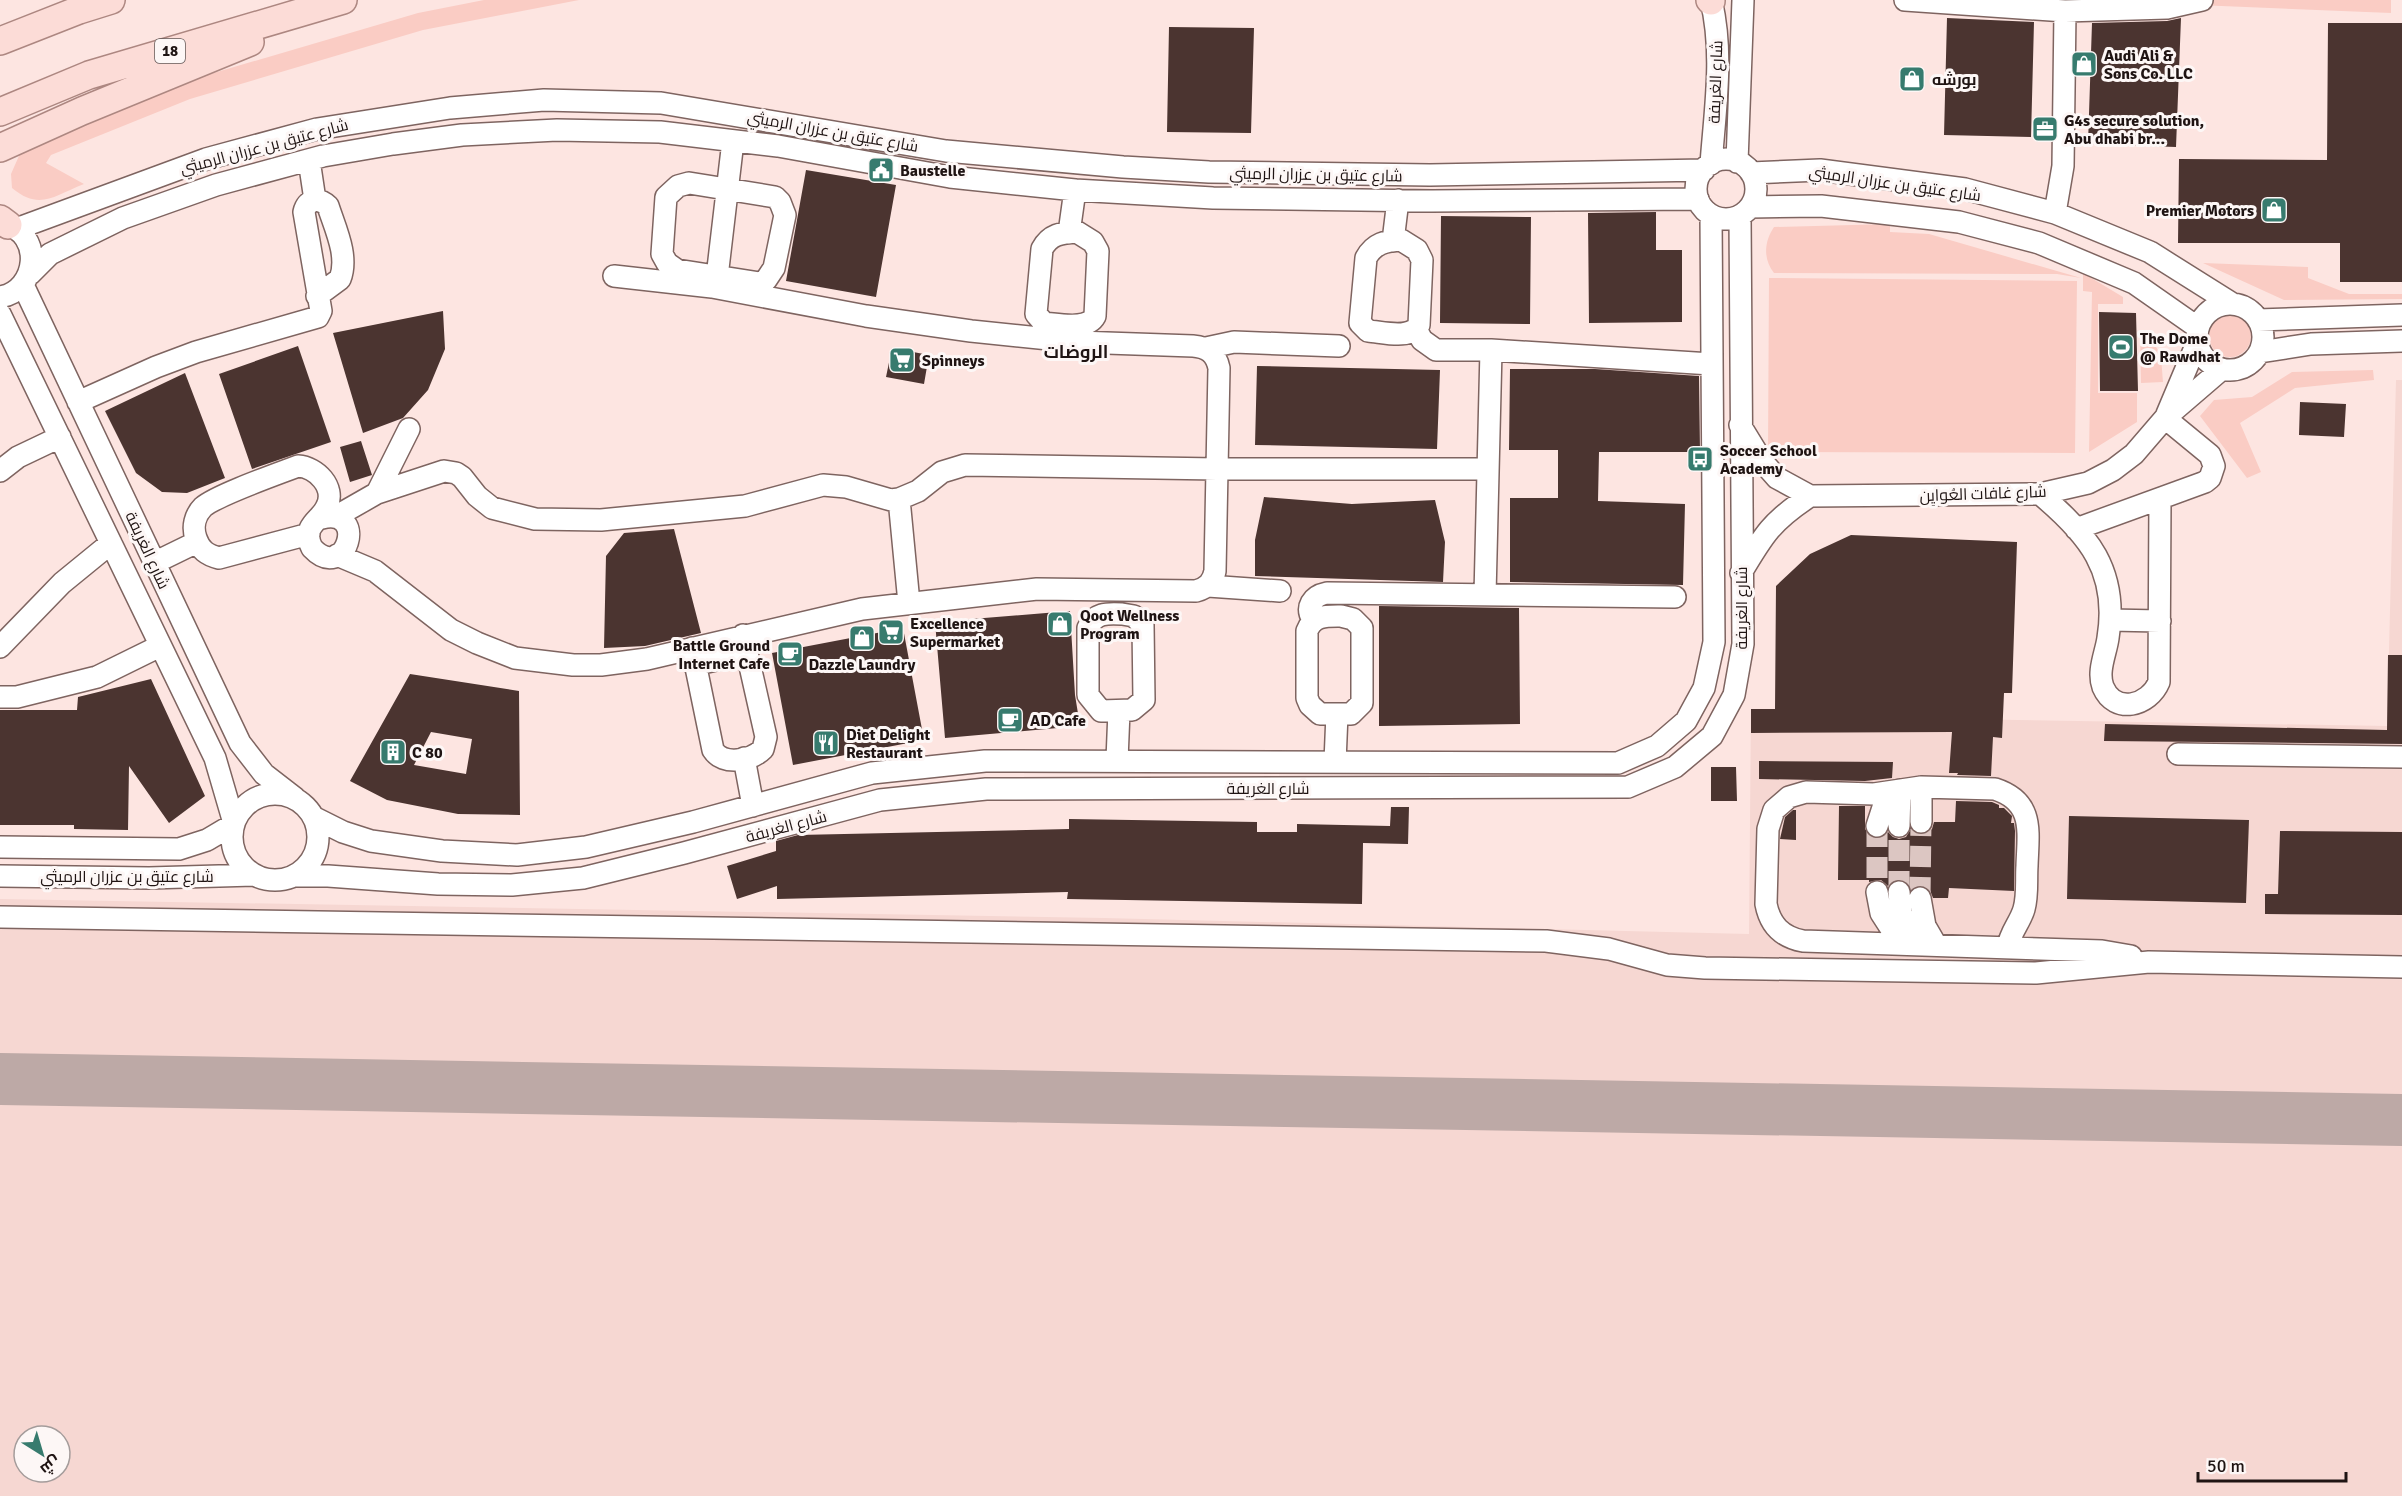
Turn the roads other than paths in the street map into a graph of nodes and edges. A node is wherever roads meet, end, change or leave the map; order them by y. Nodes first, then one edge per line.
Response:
1 (111, 0) edge
2 (1711, 0) edge
3 (1743, 0) edge
4 (1757, 0) edge
5 (1905, 0) edge
6 (2202, 0) edge
7 (332, 3) edge
8 (83, 5) edge
9 (2065, 11) junction
10 (1741, 27) junction
11 (0, 41) edge
12 (0, 112) edge
13 (733, 141) junction
14 (0, 148) edge
15 (309, 160) junction
16 (1707, 167) junction
17 (1744, 167) junction
18 (728, 189) junction
19 (1075, 190) junction
20 (315, 200) junction
21 (1398, 200) junction
22 (1705, 207) junction
23 (1745, 212) junction
24 (2055, 213) junction
25 (6, 224) edge
26 (1069, 233) junction
27 (1393, 241) junction
28 (342, 252) junction
29 (311, 259) junction
30 (614, 276) dead end
31 (717, 276) junction
32 (26, 280) junction
33 (316, 296) junction
34 (0, 297) edge
35 (2231, 303) junction
36 (0, 314) edge
37 (2402, 315) edge
38 (2258, 320) junction
39 (1040, 329) junction
40 (1416, 329) junction
41 (2197, 335) junction
42 (2402, 341) edge
43 (1339, 346) dead end
44 (1206, 348) junction
45 (1491, 350) junction
46 (2260, 352) junction
47 (1712, 364) junction
48 (2222, 369) junction
49 (78, 402) junction
50 (2165, 418) junction
51 (1740, 425) junction
52 (409, 429) dead end
53 (60, 437) junction
54 (1217, 469) junction
55 (1488, 469) junction
56 (0, 471) edge
57 (377, 494) junction
58 (2040, 494) junction
59 (1810, 496) junction
60 (899, 499) junction
61 (2160, 499) junction
62 (321, 523) junction
63 (2076, 529) junction
64 (197, 542) junction
65 (111, 543) junction
66 (337, 555) junction
67 (154, 563) junction
68 (1741, 573) junction
69 (1208, 586) junction
70 (1094, 590) junction
71 (1280, 591) dead end
72 (1485, 595) junction
73 (1674, 597) dead end
74 (909, 603) junction
75 (1095, 617) junction
76 (1313, 620) junction
77 (2110, 620) junction
78 (2160, 621) junction
79 (744, 644) junction
80 (160, 646) junction
81 (0, 647) edge
82 (693, 657) junction
83 (0, 697) edge
84 (1119, 711) junction
85 (1337, 714) junction
86 (2178, 754) dead end
87 (2402, 757) edge
88 (744, 758) junction
89 (1117, 760) junction
90 (1335, 762) junction
91 (1921, 787) junction
92 (1894, 791) junction
93 (295, 798) junction
94 (753, 806) junction
95 (315, 818) junction
96 (1921, 822) tunnel mouth
97 (234, 824) junction
98 (1877, 826) tunnel mouth
99 (1899, 826) tunnel mouth
100 (0, 847) edge
101 (254, 875) junction
102 (0, 876) edge
103 (293, 876) junction
104 (1877, 892) tunnel mouth
105 (1899, 892) tunnel mouth
106 (1920, 897) tunnel mouth
107 (0, 917) edge
108 (1908, 944) junction
109 (1936, 945) junction
110 (2008, 947) junction
111 (2149, 962) junction
112 (2402, 967) edge

1 - 8 main road
2 - 16 street, شارع الغريفة
3 - 10 street, شارع الغريفة
4 - 10 street
5 - 9 street
6 - 9 street
7 - 12 main road, 18
7 - 14 main road
8 - 11 main road
9 - 24 street
10 - 17 street, شارع الغريفة
13 - 15 street, شارع عتيق بن عزران الرميثي
13 - 18 street
13 - 19 street, شارع عتيق بن عزران الرميثي
15 - 20 street
15 - 32 street, شارع عتيق بن عزران الرميثي
16 - 17 street
16 - 22 street
16 - 25 street, شارع عتيق بن عزران الرميثي
17 - 23 street
17 - 24 street, شارع عتيق بن عزران الرميثي
18 - 31 street
18 - 31 street
18 - 31 street
19 - 21 street, شارع عتيق بن عزران الرميثي
19 - 26 street
20 - 28 street
20 - 29 street
21 - 22 street, شارع عتيق بن عزران الرميثي
21 - 27 street
22 - 23 street
22 - 47 street, شارع الغريفة
23 - 41 street, شارع عتيق بن عزران الرميثي
23 - 51 street, شارع الغريفة
24 - 35 street, شارع عتيق بن عزران الرميثي
25 - 32 street
26 - 39 street
26 - 39 street
27 - 40 street
27 - 40 street
28 - 29 street
28 - 33 street
29 - 33 street
30 - 39 street
32 - 34 street, شارع عتيق بن عزران الرميثي
32 - 49 street, شارع الغريفة
33 - 49 street
35 - 38 street
35 - 41 street
36 - 53 street, شارع الغريفة
37 - 38 street
38 - 46 street
39 - 44 street
40 - 45 street
41 - 48 street
41 - 50 street, شارع غافات العُوايِن
42 - 46 street
43 - 44 street
44 - 54 street
45 - 47 street
45 - 55 street
46 - 48 street
47 - 90 street, شارع الغريفة
48 - 50 street, شارع غافات العُوايِن
49 - 67 street, شارع الغريفة
50 - 58 street, شارع غافات العُوايِن
50 - 61 street
51 - 59 street, شارع غافات العُوايِن
51 - 68 street, شارع الغريفة
52 - 57 street
53 - 56 street
53 - 65 street, شارع الغريفة
54 - 55 street
54 - 60 street
54 - 69 street
55 - 72 street
57 - 60 street
57 - 62 street
58 - 59 street, شارع غافات العُوايِن
58 - 63 street
59 - 68 street
60 - 74 street
61 - 63 street
61 - 78 street
62 - 64 street
62 - 64 street
62 - 66 street
62 - 66 street
63 - 77 street
64 - 67 street
65 - 80 street, شارع الغريفة
65 - 81 street
66 - 82 street
67 - 93 street, شارع الغريفة
68 - 103 street, شارع الغريفة
69 - 70 street
69 - 71 street
70 - 74 street
70 - 75 street
72 - 73 street
72 - 76 street
74 - 79 street
75 - 84 street
75 - 84 street
76 - 85 street
76 - 85 street
77 - 78 street
77 - 78 street
79 - 82 street
79 - 88 street
80 - 83 street
80 - 97 street, شارع الغريفة
82 - 88 street
84 - 89 street
85 - 90 street
86 - 87 street
88 - 94 street
89 - 90 street, شارع الغريفة
89 - 94 street, شارع الغريفة
91 - 92 street
91 - 96 street
91 - 110 street
92 - 98 street
92 - 99 street
92 - 108 street
93 - 95 street
93 - 97 street
94 - 95 street, شارع الغريفة
95 - 103 street
97 - 100 street, شارع عتيق بن عزران الرميثي
97 - 101 street
101 - 102 street, شارع عتيق بن عزران الرميثي
101 - 103 street
104 - 108 street
105 - 108 street
106 - 109 street
107 - 111 street
108 - 109 street
109 - 110 street
110 - 111 street
111 - 112 street

